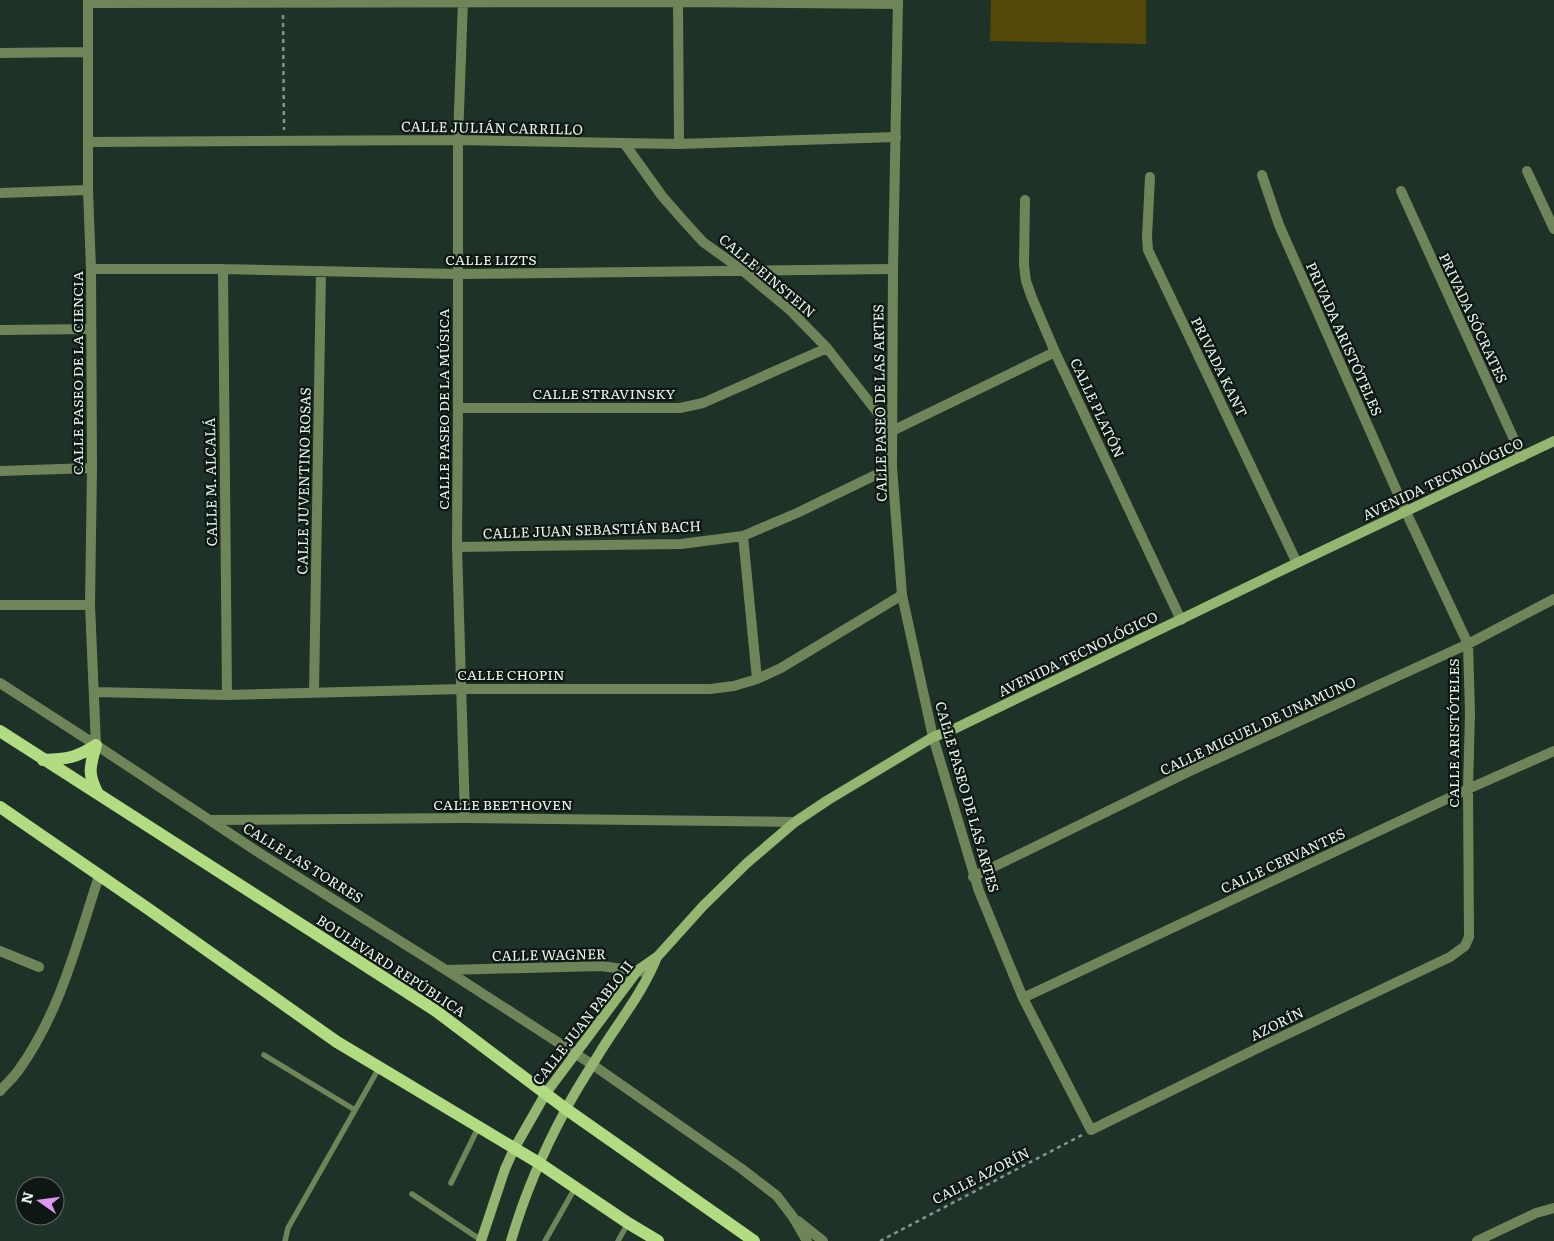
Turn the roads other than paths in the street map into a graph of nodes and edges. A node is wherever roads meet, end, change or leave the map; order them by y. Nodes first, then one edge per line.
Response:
1 (463, 1) edge
2 (678, 1) edge
3 (88, 2) edge
4 (898, 2) edge
5 (88, 52) junction
6 (0, 53) edge
7 (896, 137) junction
8 (458, 140) junction
9 (89, 142) junction
10 (624, 143) junction
11 (679, 144) junction
12 (1527, 171) dead end
13 (1262, 175) dead end
14 (1150, 177) dead end
15 (88, 190) junction
16 (1401, 191) dead end
17 (0, 193) edge
18 (1025, 200) dead end
19 (1554, 229) edge
20 (90, 269) junction
21 (223, 269) junction
22 (893, 269) junction
23 (742, 270) junction
24 (321, 271) junction
25 (457, 274) junction
26 (91, 329) junction
27 (0, 330) edge
28 (828, 348) junction
29 (1055, 352) junction
30 (458, 408) junction
31 (892, 431) junction
32 (1554, 441) edge
33 (1522, 457) junction
34 (92, 468) junction
35 (892, 468) junction
36 (0, 470) edge
37 (1406, 512) junction
38 (743, 536) junction
39 (457, 547) junction
40 (1297, 563) junction
41 (902, 595) junction
42 (1554, 599) edge
43 (0, 605) edge
44 (90, 605) junction
45 (1181, 620) junction
46 (1468, 644) junction
47 (757, 679) junction
48 (0, 683) edge
49 (462, 689) junction
50 (94, 692) junction
51 (314, 692) junction
52 (228, 695) junction
53 (0, 731) edge
54 (933, 737) junction
55 (96, 745) junction
56 (1554, 751) edge
57 (43, 760) junction
58 (1468, 789) junction
59 (98, 794) junction
60 (2, 812) edge
61 (465, 818) junction
62 (210, 820) junction
63 (795, 822) junction
64 (99, 876) junction
65 (973, 877) junction
66 (1469, 937) joint
67 (0, 951) edge
68 (658, 956) junction
69 (39, 967) dead end
70 (446, 970) junction
71 (638, 970) junction
72 (651, 974) junction
73 (1023, 998) junction
74 (575, 1053) junction
75 (264, 1055) dead end
76 (593, 1065) junction
77 (379, 1068) junction
78 (0, 1091) edge
79 (546, 1093) junction
80 (566, 1109) junction
81 (356, 1110) junction
82 (478, 1128) junction
83 (1091, 1130) joint
84 (514, 1149) junction
85 (539, 1164) junction
86 (451, 1183) dead end
87 (575, 1188) junction
88 (412, 1194) dead end
89 (1554, 1208) edge
90 (793, 1217) junction
91 (628, 1223) junction
92 (481, 1240) edge
93 (512, 1240) edge
94 (285, 1241) edge
95 (545, 1241) edge
96 (618, 1241) edge
97 (658, 1241) edge
98 (754, 1241) edge
99 (807, 1241) edge
100 (823, 1241) edge
101 (1477, 1241) edge

1 - 2 street
1 - 3 street
1 - 8 street, CALLE PASEO DE LA MÚSICA
2 - 4 street
2 - 11 street
3 - 5 street, CALLE PASEO DE LA CIENCIA
4 - 7 street, CALLE PASEO DE LAS ARTES
5 - 6 street
5 - 9 street, CALLE PASEO DE LA CIENCIA
7 - 11 street, CALLE JULIÁN CARRILLO
7 - 22 street, CALLE PASEO DE LAS ARTES
8 - 9 street, CALLE JULIÁN CARRILLO
8 - 10 street, CALLE JULIÁN CARRILLO
8 - 25 street, CALLE PASEO DE LA MÚSICA
9 - 15 street, CALLE PASEO DE LA CIENCIA
10 - 11 street, CALLE JULIÁN CARRILLO
10 - 23 street, CALLE EINSTEIN
12 - 19 street
13 - 37 street, PRIVADA ARISTÓTELES
14 - 40 street, PRIVADA KANT
15 - 17 street
15 - 20 street, CALLE PASEO DE LA CIENCIA
16 - 33 street, PRIVADA SÓCRATES
18 - 29 street, CALLE PLATÓN
20 - 21 street, CALLE LIZTS
20 - 26 street, CALLE PASEO DE LA CIENCIA
21 - 24 street, CALLE LIZTS
21 - 52 street, CALLE M. ALCALÁ
22 - 23 street, CALLE LIZTS
22 - 31 street, CALLE PASEO DE LAS ARTES
23 - 25 street, CALLE LIZTS
23 - 28 street, CALLE EINSTEIN
24 - 25 street, CALLE LIZTS
24 - 51 street, CALLE JUVENTINO ROSAS
25 - 30 street, CALLE PASEO DE LA MÚSICA
26 - 27 street
26 - 34 street, CALLE PASEO DE LA CIENCIA
28 - 30 street, CALLE STRAVINSKY
28 - 31 street, CALLE EINSTEIN
29 - 31 street
29 - 45 street, CALLE PLATÓN
30 - 39 street, CALLE PASEO DE LA MÚSICA
31 - 35 street, CALLE PASEO DE LAS ARTES
32 - 33 main road, AVENIDA TECNOLÓGICO
33 - 37 main road, AVENIDA TECNOLÓGICO
34 - 36 street
34 - 44 street, CALLE PASEO DE LA CIENCIA
35 - 38 street, CALLE JUAN SEBASTIÁN BACH
35 - 41 street, CALLE PASEO DE LAS ARTES
37 - 40 main road, AVENIDA TECNOLÓGICO
37 - 46 street, CALLE ARISTÓTELES
38 - 39 street, CALLE JUAN SEBASTIÁN BACH
38 - 47 street
39 - 49 street, CALLE PASEO DE LA MÚSICA
40 - 45 main road, AVENIDA TECNOLÓGICO
41 - 47 street, CALLE CHOPIN
41 - 54 street, CALLE PASEO DE LAS ARTES
42 - 46 street, CALLE MIGUEL DE UNAMUNO
43 - 44 street
44 - 50 street, CALLE PASEO DE LA CIENCIA
45 - 54 main road, AVENIDA TECNOLÓGICO
46 - 58 street, CALLE ARISTÓTELES
46 - 65 street, CALLE MIGUEL DE UNAMUNO
47 - 49 street, CALLE CHOPIN
48 - 55 street, CALLE LAS TORRES
49 - 51 street, CALLE CHOPIN
49 - 61 street, CALLE PASEO DE LA MÚSICA
50 - 52 street, CALLE CHOPIN
50 - 55 street, CALLE PASEO DE LA CIENCIA
51 - 52 street, CALLE CHOPIN
53 - 57 main road, BOULEVARD REPÚBLICA
54 - 63 main road, AVENIDA TECNOLÓGICO
54 - 65 street, CALLE PASEO DE LAS ARTES
55 - 57 main road
55 - 59 main road
55 - 62 street, CALLE LAS TORRES
56 - 58 street, CALLE CERVANTES
57 - 59 main road, BOULEVARD REPÚBLICA
58 - 66 street, CALLE ARISTÓTELES
58 - 73 street, CALLE CERVANTES
59 - 79 main road, BOULEVARD REPÚBLICA
60 - 64 main road
61 - 62 street, CALLE BEETHOVEN
61 - 63 street, CALLE BEETHOVEN
62 - 70 street, CALLE LAS TORRES
63 - 68 main road, AVENIDA TECNOLÓGICO
64 - 77 main road
64 - 78 street
65 - 73 street, CALLE PASEO DE LAS ARTES
66 - 83 street, AZORÍN
67 - 69 street
68 - 71 main road, CALLE JUAN PABLO II
68 - 72 main road, CALLE JUAN PABLO II
70 - 71 street, CALLE WAGNER
70 - 74 street, CALLE LAS TORRES
71 - 72 street, CALLE WAGNER
71 - 74 main road, CALLE JUAN PABLO II
72 - 76 main road, CALLE JUAN PABLO II
73 - 83 street, CALLE PASEO DE LAS ARTES
74 - 76 street, CALLE LAS TORRES
74 - 79 main road, CALLE JUAN PABLO II
75 - 81 lane
76 - 80 main road, CALLE JUAN PABLO II
76 - 90 street, CALLE LAS TORRES
77 - 81 lane
77 - 82 main road
79 - 80 main road, BOULEVARD REPÚBLICA
79 - 84 main road, CALLE JUAN PABLO II
80 - 85 main road, CALLE JUAN PABLO II
80 - 98 main road, BOULEVARD REPÚBLICA
81 - 94 lane
82 - 84 main road
82 - 86 lane
84 - 85 main road
84 - 92 main road, CALLE JUAN PABLO II
85 - 87 main road
85 - 93 main road, CALLE JUAN PABLO II
87 - 91 main road
87 - 95 lane
88 - 92 lane
89 - 101 street
90 - 99 street
90 - 100 street
91 - 96 lane
91 - 97 main road

